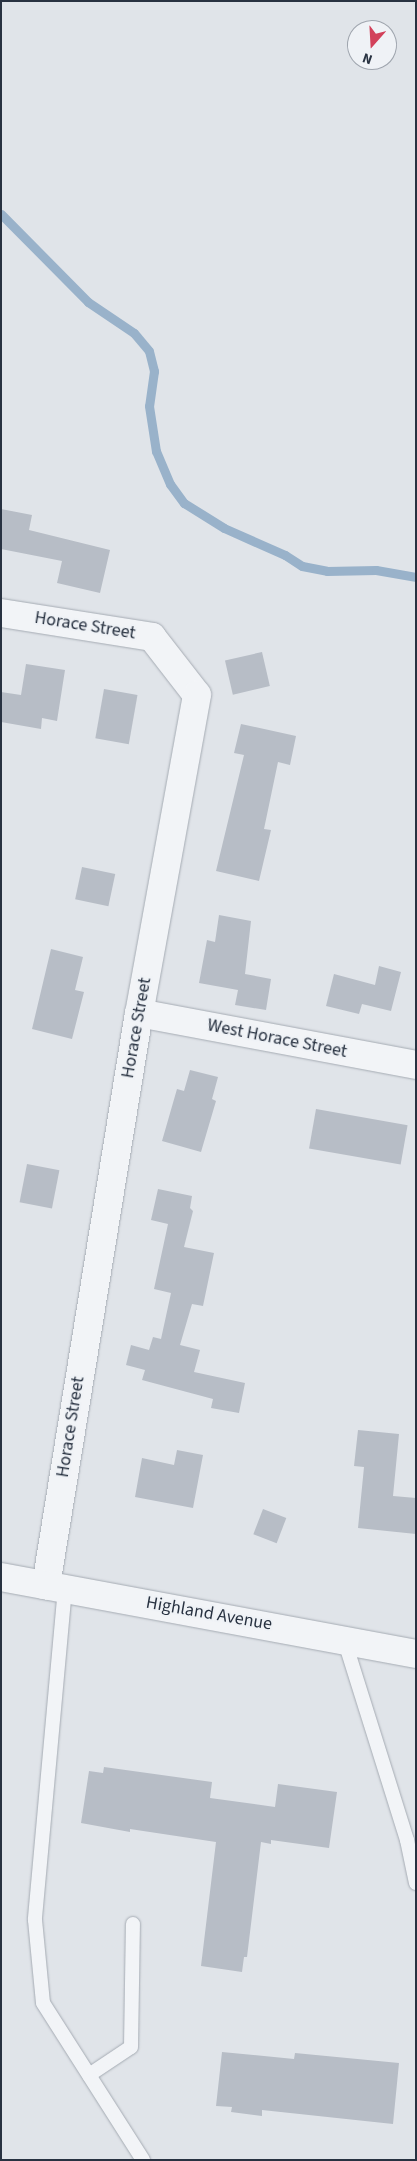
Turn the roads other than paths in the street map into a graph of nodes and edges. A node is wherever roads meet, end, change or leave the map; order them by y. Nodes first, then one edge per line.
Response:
1 (1, 613) edge
2 (138, 1013) junction
3 (416, 1065) edge
4 (1, 1576) edge
5 (56, 1586) junction
6 (344, 1639) junction
7 (416, 1654) edge
8 (416, 1883) edge
9 (133, 1924) dead end
10 (89, 2075) junction
11 (143, 2160) edge

1 - 2 street, Horace Street
2 - 3 street, West Horace Street
2 - 5 street, Horace Street
4 - 5 street, Highland Avenue
5 - 6 street, Highland Avenue
5 - 10 lane
6 - 7 street, Highland Avenue
6 - 8 lane
9 - 10 lane
10 - 11 lane

